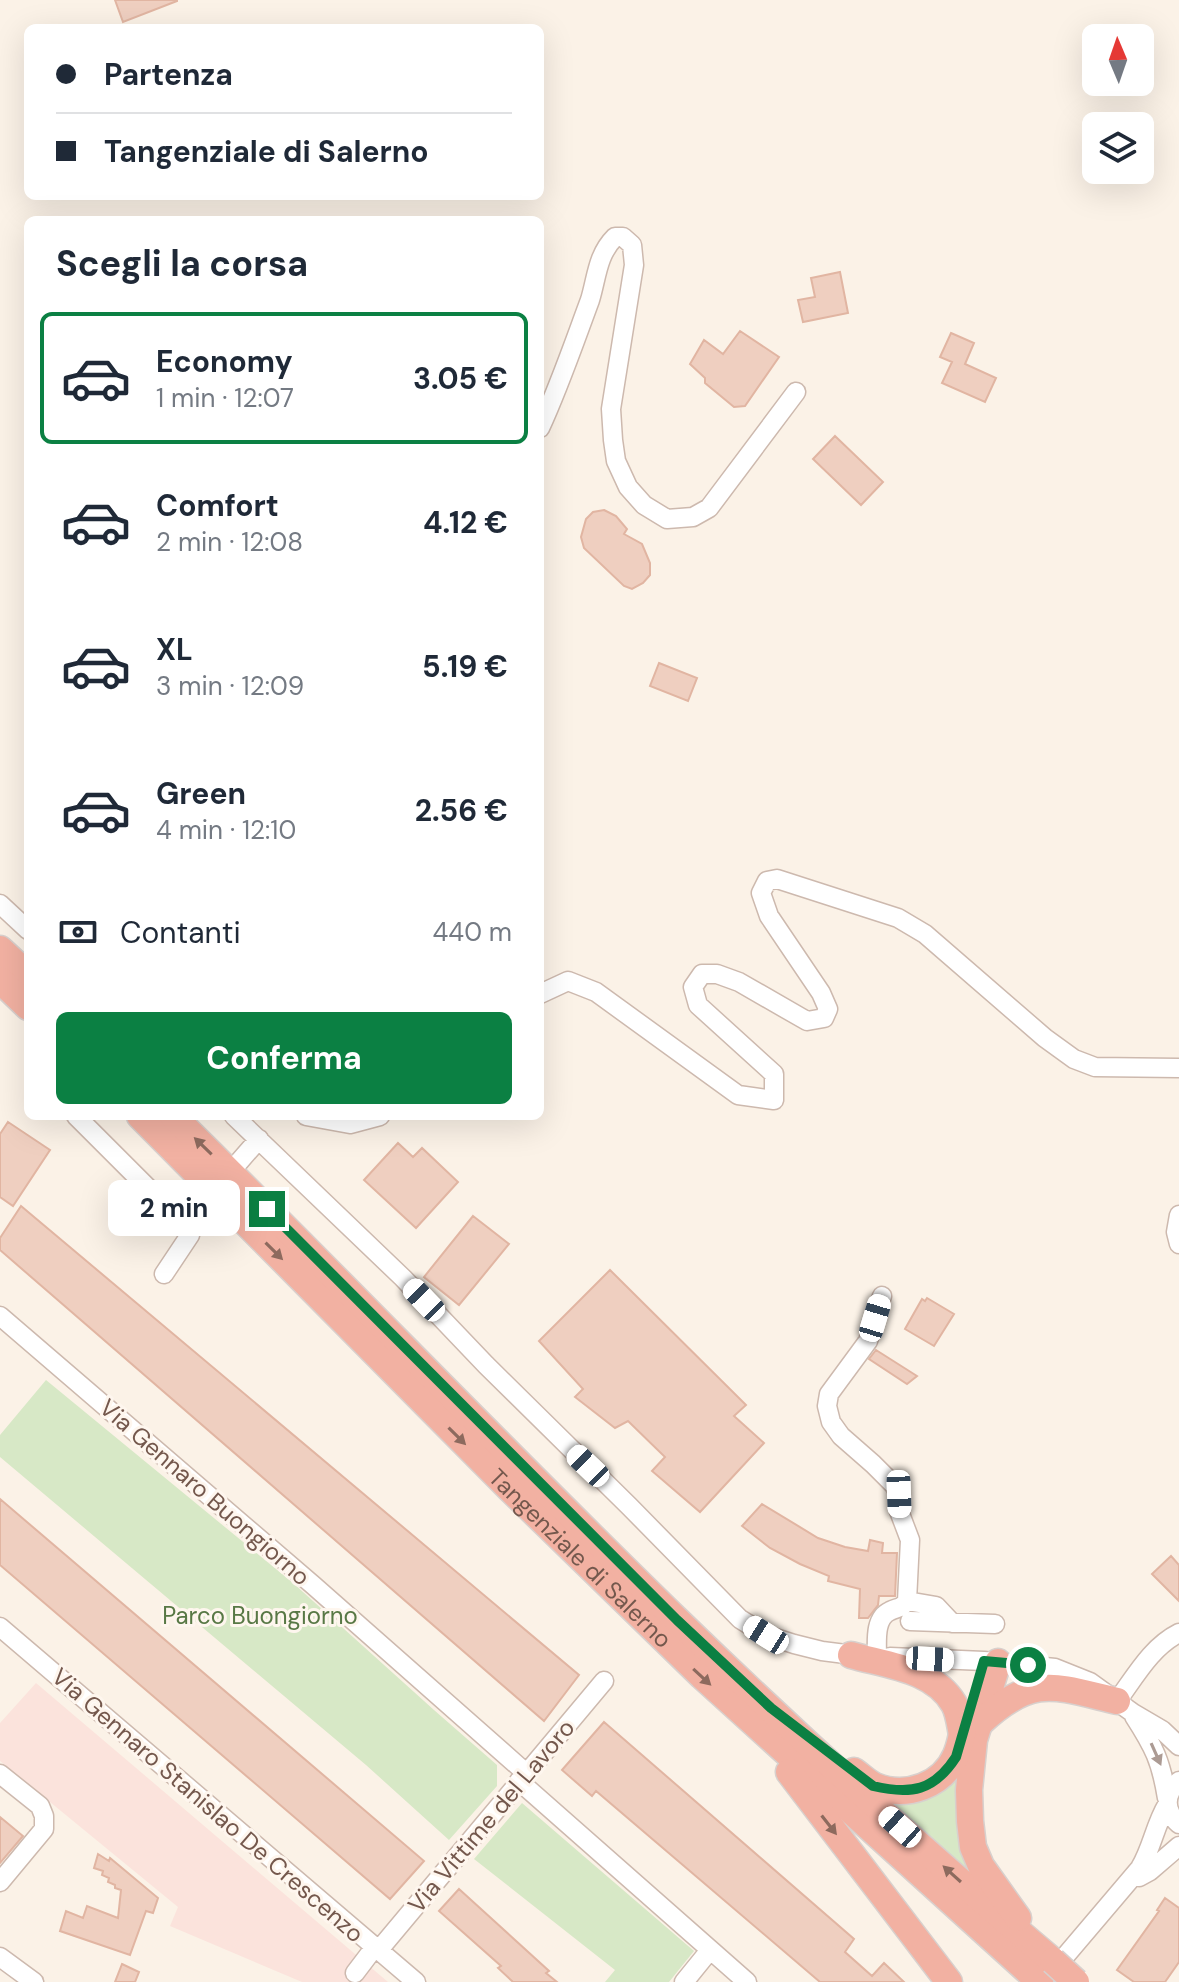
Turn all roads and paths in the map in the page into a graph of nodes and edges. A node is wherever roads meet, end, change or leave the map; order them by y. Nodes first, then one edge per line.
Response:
1 (796, 392) dead end
2 (544, 419) edge
3 (0, 904) edge
4 (24, 926) edge
5 (0, 949) edge
6 (24, 971) edge
7 (0, 980) edge
8 (544, 992) edge
9 (24, 1003) edge
10 (1179, 1068) edge
11 (80, 1120) edge
12 (144, 1120) edge
13 (177, 1120) edge
14 (244, 1120) edge
15 (328, 1120) edge
16 (365, 1120) edge
17 (259, 1139) junction
18 (238, 1163) dead end
19 (1179, 1215) edge
20 (1179, 1244) edge
21 (164, 1274) dead end
22 (882, 1296) dead end
23 (0, 1316) edge
24 (907, 1601) junction
25 (910, 1621) dead end
26 (952, 1623) junction
27 (995, 1624) dead end
28 (0, 1627) edge
29 (1179, 1633) edge
30 (864, 1656) junction
31 (991, 1662) junction
32 (604, 1681) dead end
33 (1125, 1707) junction
34 (771, 1708) junction
35 (971, 1728) junction
36 (769, 1738) junction
37 (1179, 1746) edge
38 (0, 1774) edge
39 (523, 1777) junction
40 (1179, 1781) edge
41 (1167, 1802) junction
42 (1179, 1824) edge
43 (1179, 1846) edge
44 (0, 1882) edge
45 (1129, 1883) junction
46 (376, 1950) junction
47 (710, 1950) junction
48 (0, 1957) edge
49 (1054, 1966) edge
50 (355, 1973) dead end
51 (34, 1982) edge
52 (416, 1982) edge
53 (684, 1982) edge
54 (747, 1982) edge
55 (949, 1982) edge
56 (1076, 1982) edge

1 - 2 street
3 - 4 street
5 - 6 highway
7 - 9 highway
8 - 10 street
11 - 21 street
12 -> 36 highway, Tangenziale di Salerno
34 -> 13 highway, Tangenziale di Salerno
14 - 17 street
15 - 16 street
17 - 18 street
17 - 30 street
19 - 20 street
22 - 24 street
23 - 39 street, Via Gennaro Buongiorno
24 - 26 street
24 - 30 street
25 - 26 street
26 - 27 street
28 - 46 street, Via Gennaro Stanislao De Crescenzo
29 - 33 street
30 - 31 street
30 - 35 highway
31 - 33 street
31 - 35 highway
32 - 39 street, Via Vittime del Lavoro
33 - 35 highway
33 - 37 street
33 -> 41 street
34 - 35 highway
49 -> 34 highway, Tangenziale di Salerno
35 - 49 highway
36 - 49 highway, Tangenziale di Salerno
36 -> 55 highway
38 - 44 street
39 - 46 street, Via Vittime del Lavoro
39 - 47 street, Via Gennaro Buongiorno
40 - 41 street
41 - 42 street
41 - 45 street
43 - 45 street
45 - 49 street
46 - 50 street, Via Vittime del Lavoro
46 - 52 street, Via Gennaro Stanislao De Crescenzo
47 - 53 street
47 - 54 street, Via Gennaro Buongiorno
48 - 51 street
49 - 56 highway, Tangenziale di Salerno, bridge

